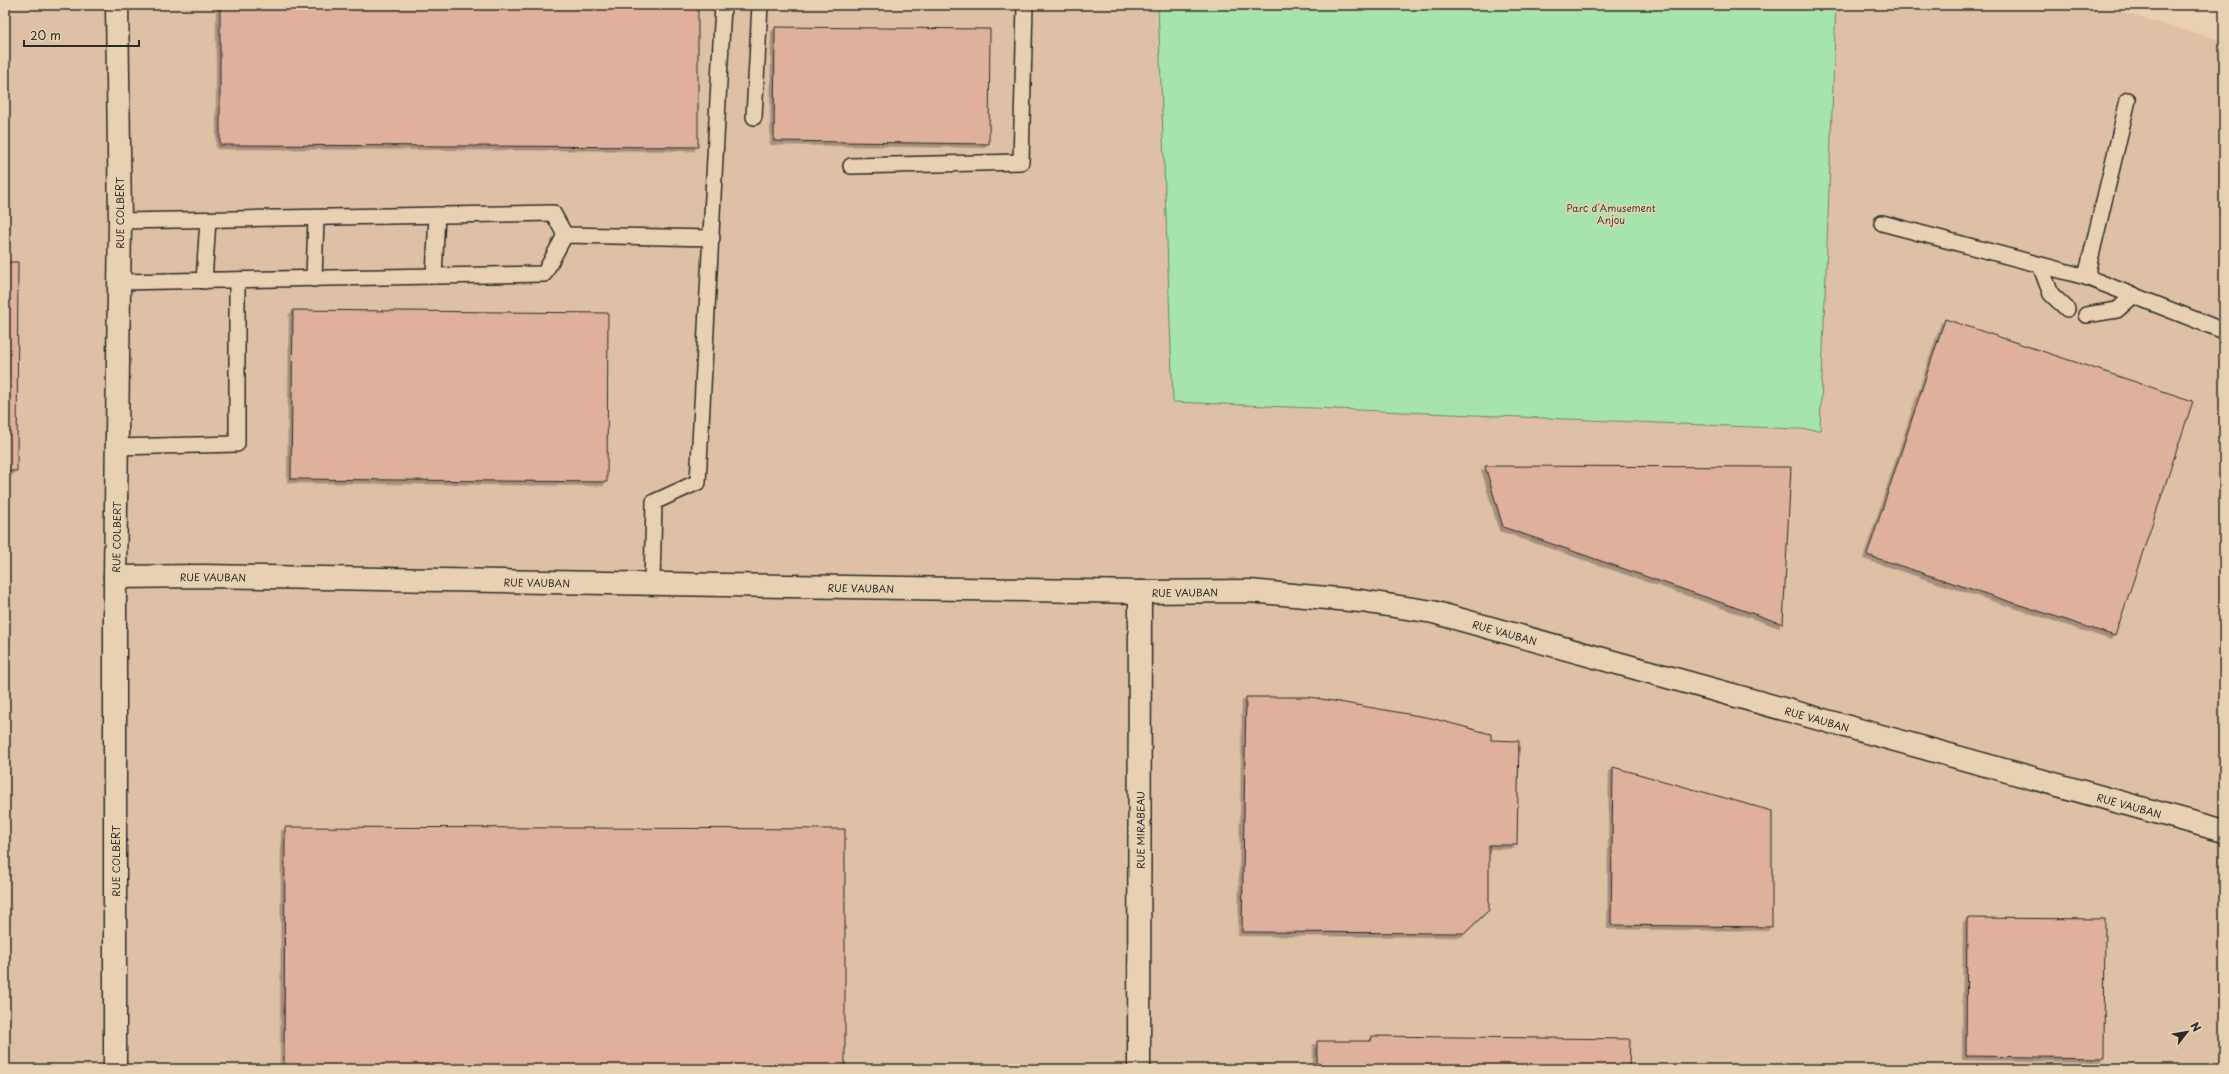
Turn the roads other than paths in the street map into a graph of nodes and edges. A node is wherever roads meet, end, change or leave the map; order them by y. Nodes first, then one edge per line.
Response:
1 (117, 5) edge
2 (723, 5) edge
3 (760, 5) edge
4 (1025, 5) edge
5 (2128, 100) dead end
6 (754, 117) dead end
7 (851, 166) dead end
8 (437, 215) junction
9 (316, 218) junction
10 (208, 220) junction
11 (120, 221) junction
12 (1882, 223) dead end
13 (565, 235) junction
14 (712, 238) junction
15 (2040, 265) junction
16 (434, 276) junction
17 (2086, 277) junction
18 (314, 279) junction
19 (237, 280) junction
20 (204, 281) junction
21 (119, 282) junction
22 (2134, 295) junction
23 (2067, 308) dead end
24 (2086, 315) dead end
25 (2224, 331) edge
26 (117, 447) junction
27 (115, 577) junction
28 (652, 583) junction
29 (1140, 592) junction
30 (2224, 831) edge
31 (115, 1069) edge
32 (1138, 1069) edge

1 - 11 street, RUE COLBERT
2 - 14 lane
3 - 6 lane
4 - 7 lane
5 - 17 lane
8 - 9 lane
8 - 13 lane
8 - 16 lane
9 - 10 lane
9 - 18 lane
10 - 11 lane
10 - 20 lane
11 - 21 street, RUE COLBERT
12 - 15 lane
13 - 14 lane
13 - 16 lane
14 - 28 lane
15 - 17 lane
15 - 23 lane
16 - 18 lane
17 - 22 lane
18 - 19 lane
19 - 20 lane
19 - 26 lane
20 - 21 lane
21 - 26 street, RUE COLBERT
22 - 24 lane
22 - 25 lane
26 - 27 street, RUE COLBERT
27 - 28 street, RUE VAUBAN
27 - 31 street, RUE COLBERT
28 - 29 street, RUE VAUBAN
29 - 30 street, RUE VAUBAN
29 - 32 street, RUE MIRABEAU

